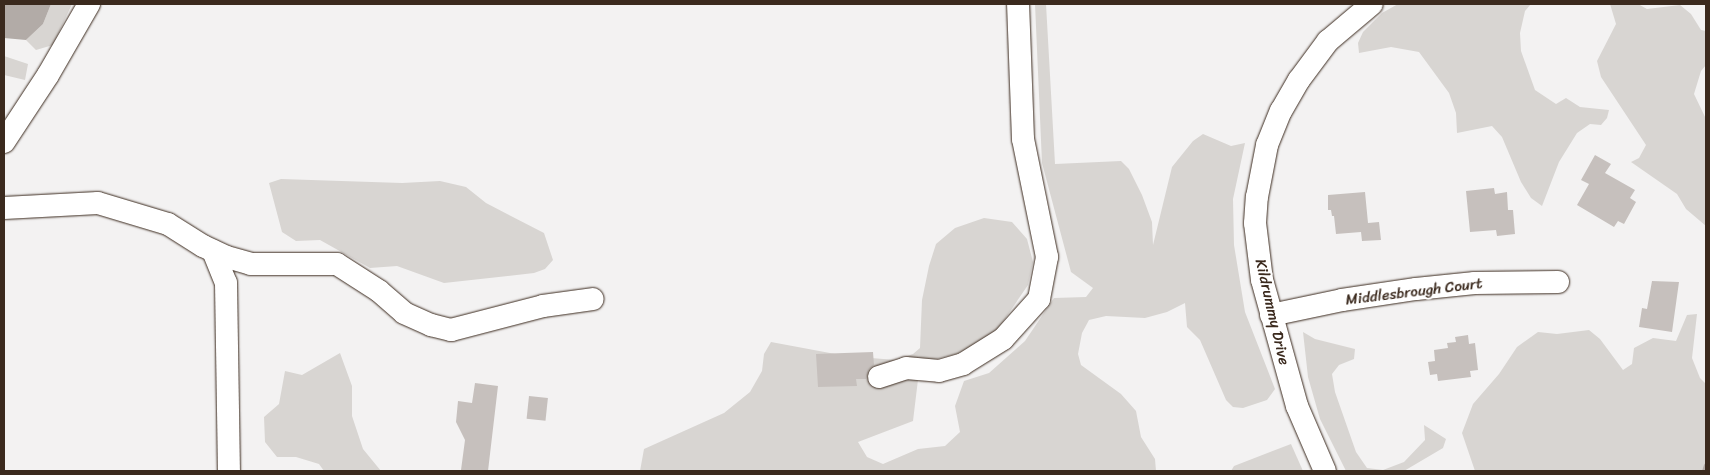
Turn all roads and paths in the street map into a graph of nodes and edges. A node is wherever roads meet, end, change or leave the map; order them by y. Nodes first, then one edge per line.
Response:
1 (89, 4) edge
2 (1018, 4) edge
3 (1372, 4) edge
4 (4, 142) edge
5 (4, 208) edge
6 (213, 251) junction
7 (1558, 282) dead end
8 (592, 299) dead end
9 (1271, 315) junction
10 (879, 377) dead end
11 (229, 471) edge
12 (1325, 471) edge

1 - 4 street
2 - 10 street
3 - 9 street, Kildrummy Drive
5 - 6 street
6 - 8 street
6 - 11 street
7 - 9 street, Middlesbrough Court
9 - 12 street, Kildrummy Drive

